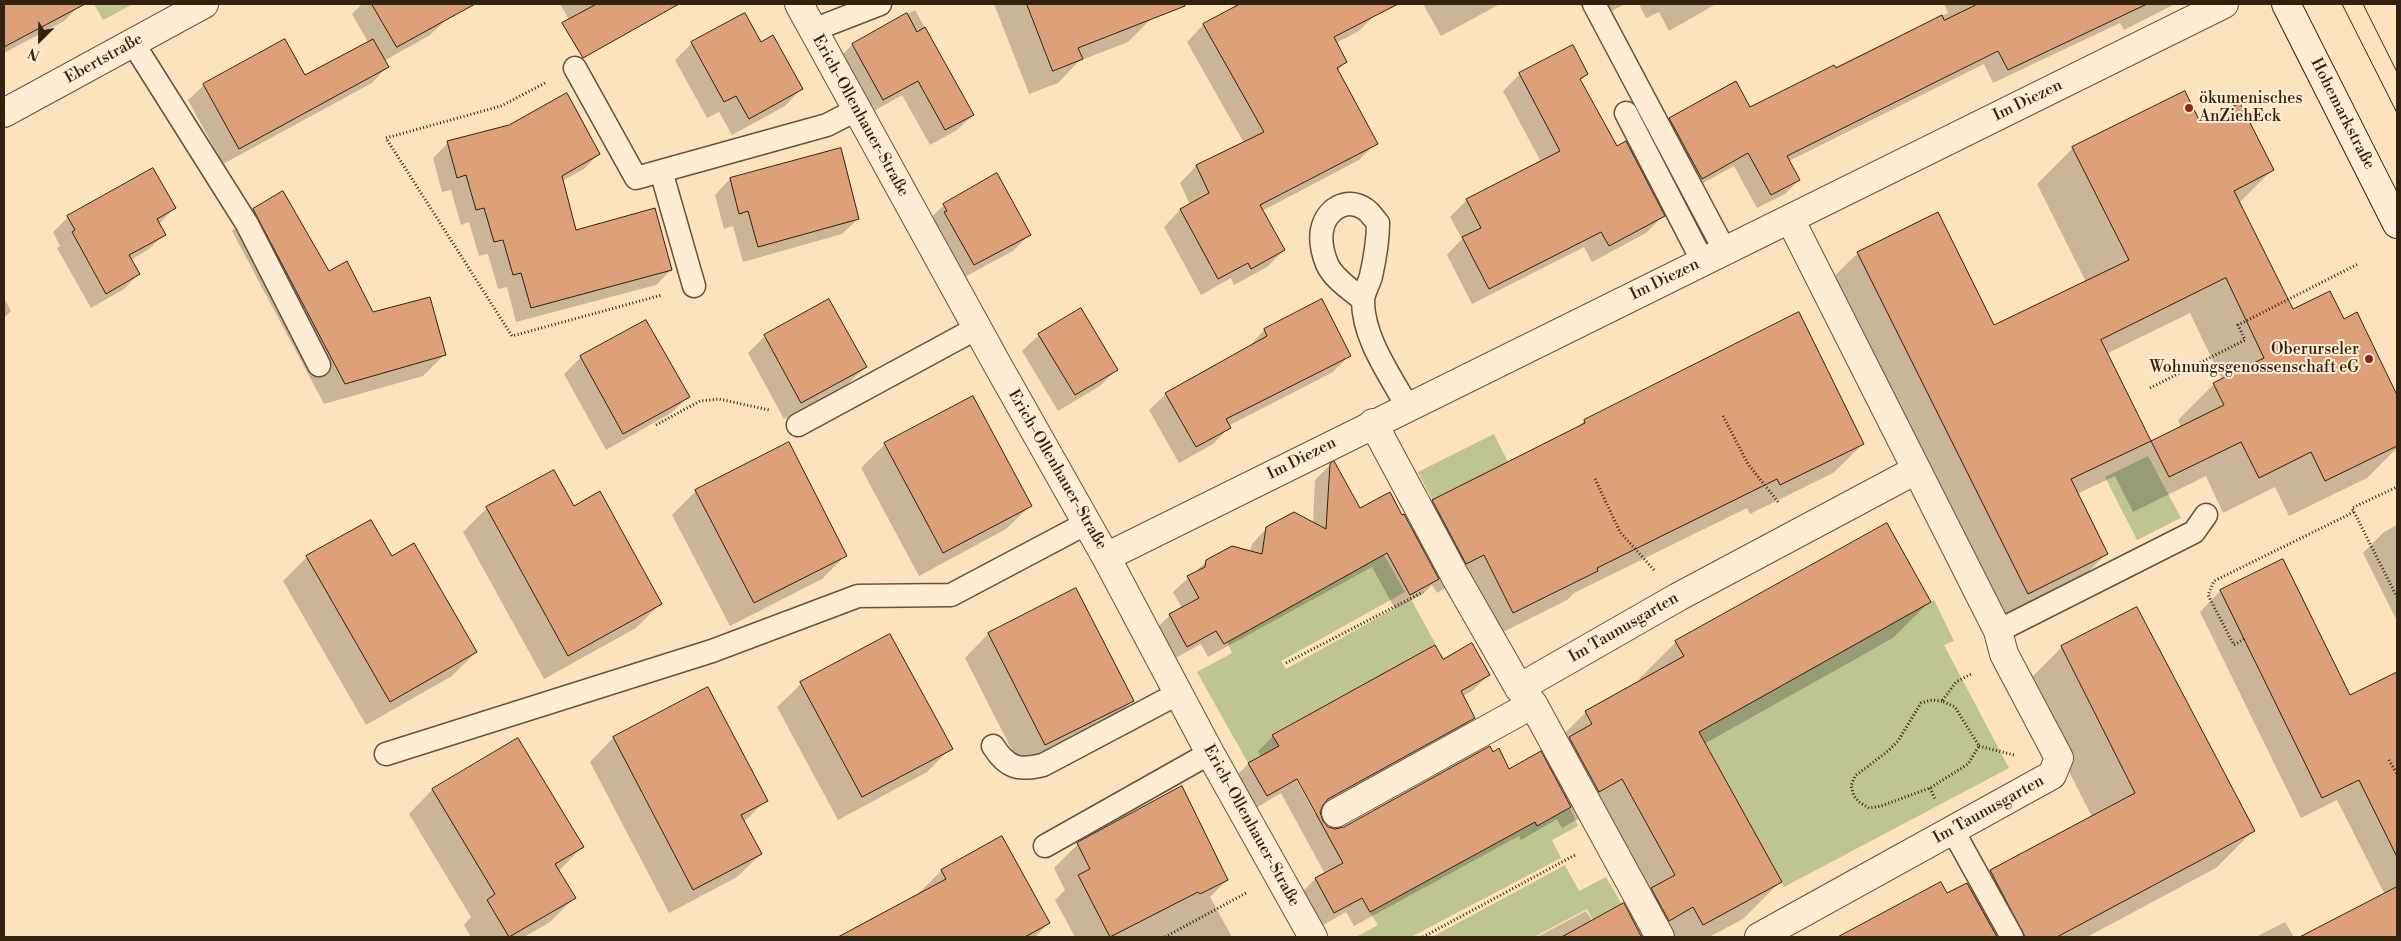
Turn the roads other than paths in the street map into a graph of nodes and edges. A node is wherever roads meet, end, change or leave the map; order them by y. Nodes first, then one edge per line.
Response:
1 (204, 4) edge
2 (799, 4) edge
3 (880, 4) edge
4 (1594, 4) edge
5 (2224, 4) edge
6 (2286, 4) edge
7 (813, 30) junction
8 (133, 43) junction
9 (575, 68) road end
10 (856, 110) junction
11 (1626, 112) dead end
12 (4, 113) edge
13 (661, 171) junction
14 (1790, 219) junction
15 (2397, 224) edge
16 (1714, 257) junction
17 (694, 286) road end
18 (1362, 299) dead end
19 (977, 328) junction
20 (319, 365) dead end
21 (1407, 406) junction
22 (1373, 423) junction
23 (798, 425) road end
24 (1916, 470) junction
25 (2206, 515) dead end
26 (1087, 523) junction
27 (1106, 556) junction
28 (2001, 642) junction
29 (1178, 693) junction
30 (1526, 696) junction
31 (992, 746) dead end
32 (1210, 753) junction
33 (386, 754) dead end
34 (1336, 813) dead end
35 (1952, 829) junction
36 (1045, 846) dead end
37 (1313, 937) edge
38 (1660, 937) edge
39 (1759, 937) edge
40 (2012, 937) edge

1 - 8 street, Ebertstraße
2 - 7 street, Erich-Ollenhauer-Straße
3 - 7 lane
4 - 16 lane
5 - 14 street, Im Diezen
6 - 15 street, Hohemarkstraße
7 - 10 street, Erich-Ollenhauer-Straße
8 - 12 street, Ebertstraße
8 - 20 lane
9 - 13 lane
10 - 13 lane
10 - 19 street, Erich-Ollenhauer-Straße
11 - 16 lane
13 - 17 lane
14 - 16 street, Im Diezen
14 - 24 street, Im Taunusgarten
16 - 21 street, Im Diezen
18 - 21 lane
19 - 23 lane
19 - 26 street, Erich-Ollenhauer-Straße
21 - 22 street, Im Diezen
22 - 27 street, Im Diezen
22 - 30 street
24 - 28 street, Im Taunusgarten
24 - 30 street, Im Taunusgarten
25 - 28 lane
26 - 27 street, Erich-Ollenhauer-Straße
26 - 33 lane
27 - 29 street, Erich-Ollenhauer-Straße
28 - 35 street, Im Taunusgarten
29 - 31 lane
29 - 32 street, Erich-Ollenhauer-Straße
30 - 34 street
30 - 38 street
32 - 36 lane
32 - 37 street, Erich-Ollenhauer-Straße
35 - 39 street, Im Taunusgarten
35 - 40 lane

